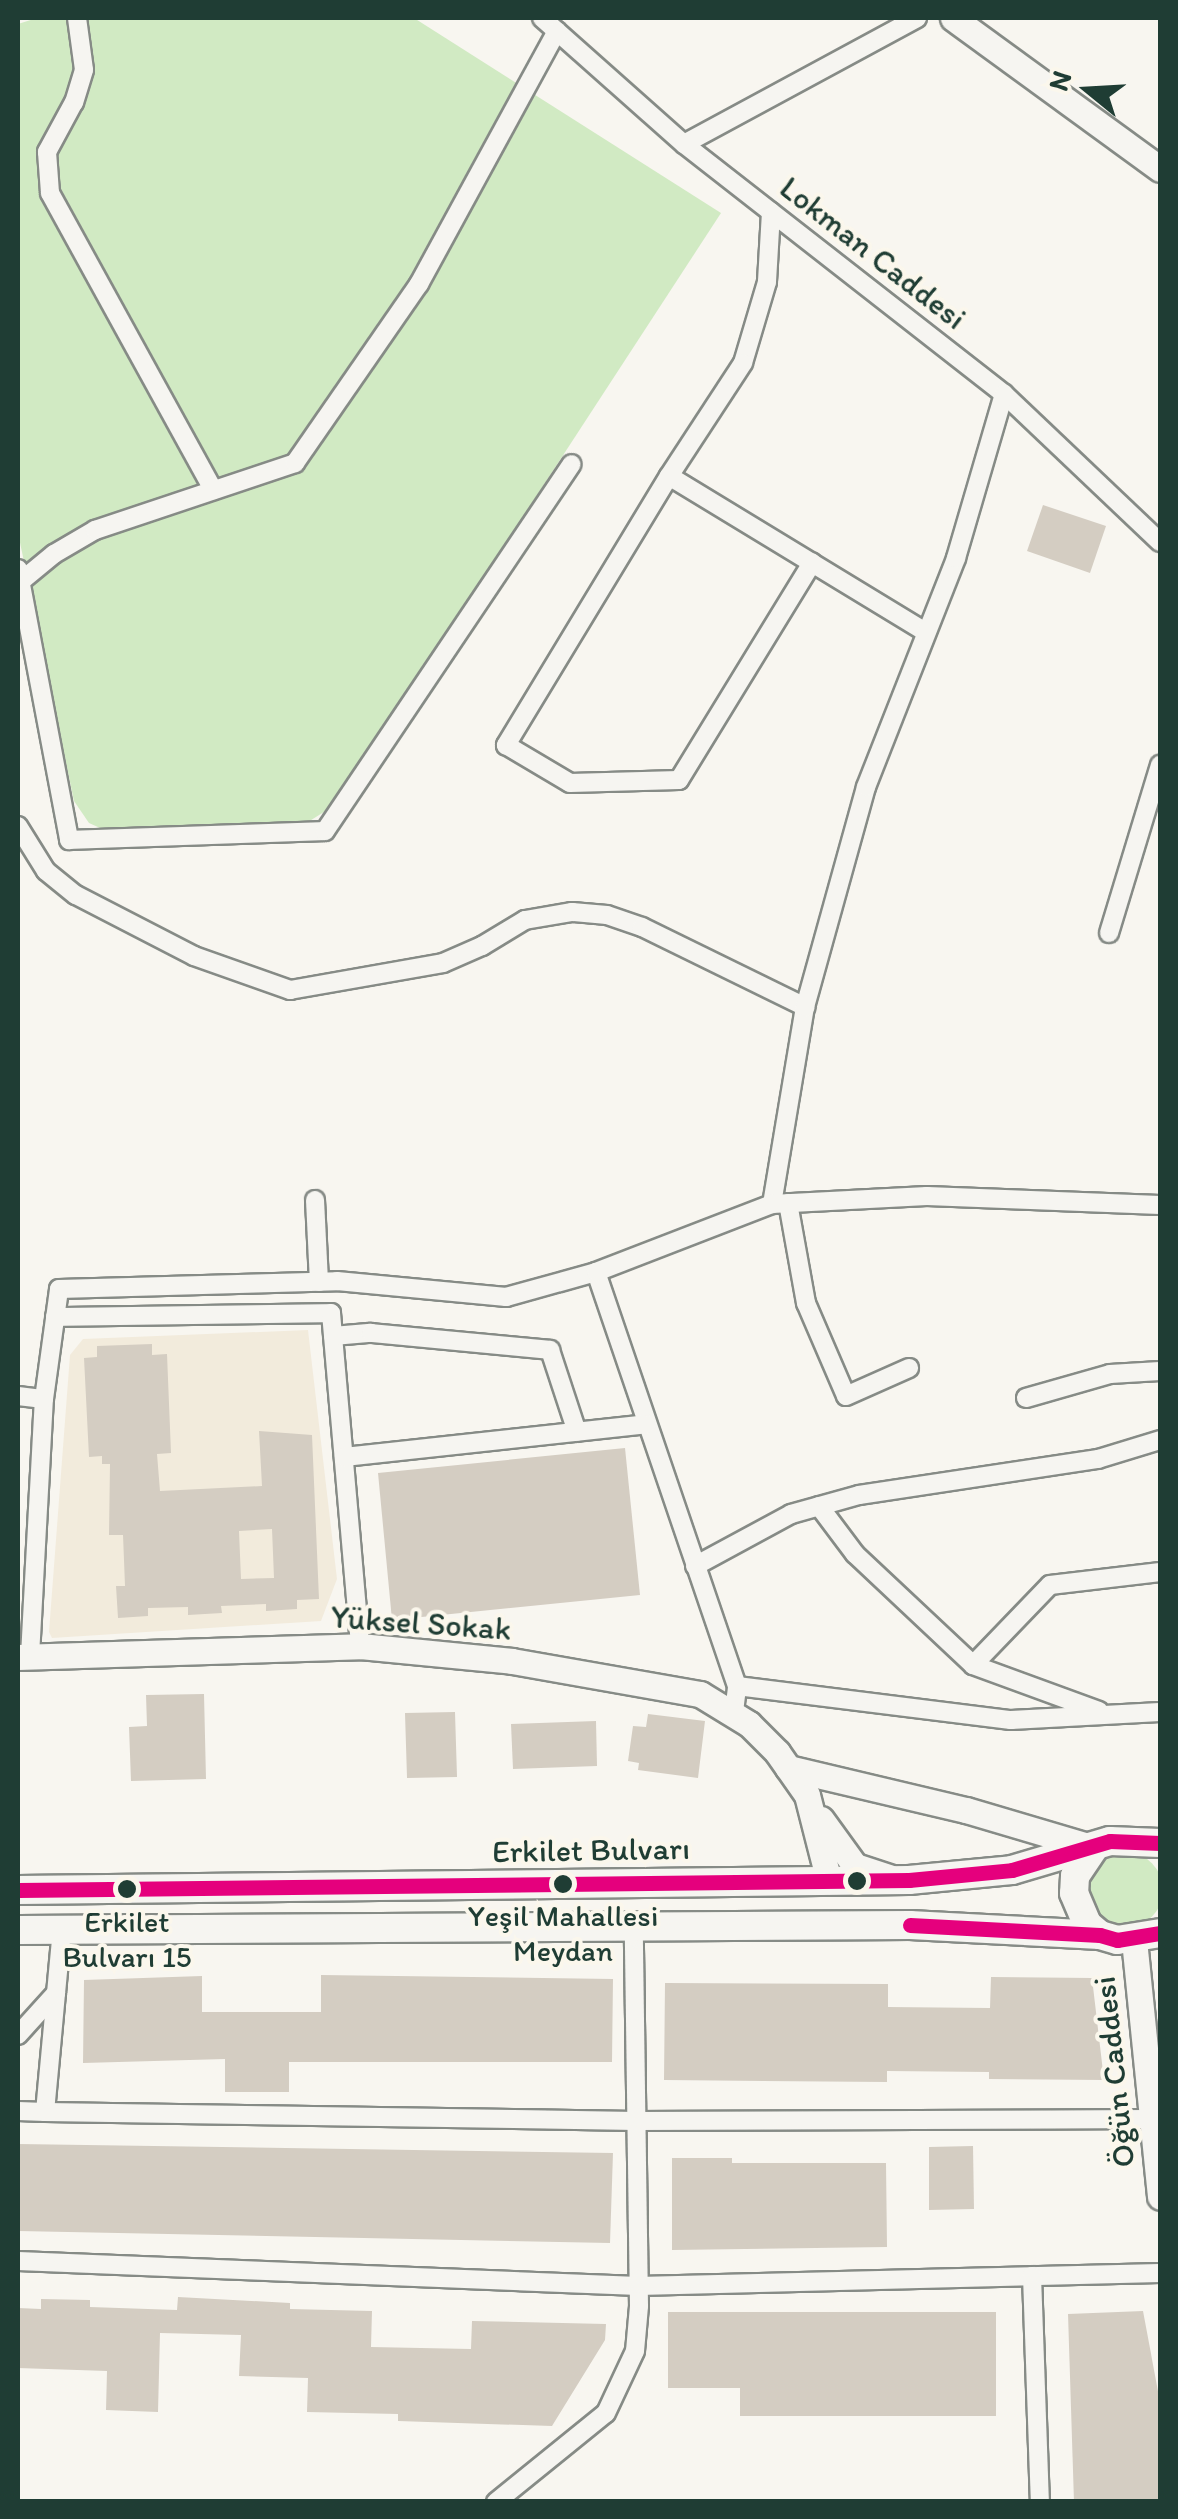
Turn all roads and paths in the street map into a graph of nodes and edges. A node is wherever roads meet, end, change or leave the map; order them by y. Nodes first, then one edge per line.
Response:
1 (76, 18) edge
2 (542, 18) edge
3 (917, 18) edge
4 (953, 18) edge
5 (557, 31) junction
6 (684, 144) junction
7 (1160, 169) edge
8 (771, 212) junction
9 (1004, 394) junction
10 (572, 464) dead end
11 (669, 476) junction
12 (213, 490) junction
13 (1160, 542) edge
14 (812, 563) junction
15 (19, 576) edge
16 (926, 632) junction
17 (1160, 765) edge
18 (18, 826) edge
19 (1110, 933) dead end
20 (805, 1007) junction
21 (315, 1200) dead end
22 (780, 1203) junction
23 (1160, 1205) edge
24 (596, 1272) junction
25 (319, 1282) junction
26 (56, 1317) junction
27 (333, 1336) junction
28 (909, 1368) dead end
29 (1160, 1371) edge
30 (18, 1396) edge
31 (1026, 1398) dead end
32 (44, 1399) junction
33 (646, 1424) junction
34 (576, 1432) junction
35 (1160, 1440) edge
36 (344, 1457) junction
37 (819, 1506) junction
38 (696, 1566) junction
39 (1160, 1572) edge
40 (360, 1646) junction
41 (24, 1656) edge
42 (973, 1666) junction
43 (735, 1699) junction
44 (1160, 1712) edge
45 (1109, 1715) junction
46 (788, 1768) junction
47 (807, 1795) junction
48 (1154, 1847) edge
49 (1094, 1848) junction
50 (909, 1880) junction
51 (828, 1881) junction
52 (18, 1890) edge
53 (634, 1928) junction
54 (62, 1929) junction
55 (18, 1930) edge
56 (1151, 1933) edge
57 (1100, 1935) junction
58 (56, 1993) junction
59 (18, 2035) edge
60 (1153, 2110) edge
61 (18, 2111) edge
62 (45, 2112) junction
63 (636, 2121) junction
64 (1160, 2196) edge
65 (18, 2261) edge
66 (1160, 2273) edge
67 (1032, 2276) junction
68 (638, 2286) junction
69 (496, 2502) edge
70 (1040, 2502) edge

1 - 12 street
2 - 5 street, Lokman Caddesi
3 - 6 street
4 - 7 street
5 - 6 street, Lokman Caddesi
5 - 12 street
6 - 8 street, Lokman Caddesi
8 - 9 street, Lokman Caddesi
8 - 11 street
9 - 13 street, Lokman Caddesi
9 - 16 street
10 - 15 street
11 - 14 street
11 - 14 street
12 - 15 street
14 - 16 street
16 - 20 street
17 - 19 street
18 - 20 street
20 - 22 street
21 - 25 street
22 - 23 street
22 - 24 street
22 - 28 street
24 - 25 street
24 - 33 street
25 - 26 street
26 - 27 street
26 - 32 street
27 - 34 street
27 - 36 street
29 - 31 street
30 - 32 street
32 - 41 street
33 - 34 street
33 - 38 street
34 - 36 street
35 - 37 street
36 - 40 street
37 - 38 street
37 - 42 street
38 - 43 street
39 - 42 street
40 - 41 street, Yüksel Sokak
40 - 43 street, Yüksel Sokak
42 - 45 street
43 - 45 street
43 - 46 street, Yüksel Sokak
44 - 45 street
46 - 47 street, Yüksel Sokak
46 - 49 street
47 - 50 street
47 - 51 street, Yüksel Sokak
48 - 49 main road, Erkilet Bulvarı
49 - 50 main road, Erkilet Bulvarı
49 - 57 main road
50 - 51 main road, Erkilet Bulvarı
51 - 52 main road, Erkilet Bulvarı
53 - 54 main road
53 - 57 main road
53 - 63 street
54 - 55 main road
54 - 58 street
56 - 57 main road
56 - 60 street, Öğün Caddesi
58 - 59 street
58 - 62 street
60 - 63 street
60 - 64 street, Öğün Caddesi
61 - 62 street
62 - 63 street
63 - 68 street
65 - 68 street
66 - 67 street
67 - 68 street
67 - 70 street
68 - 69 street

